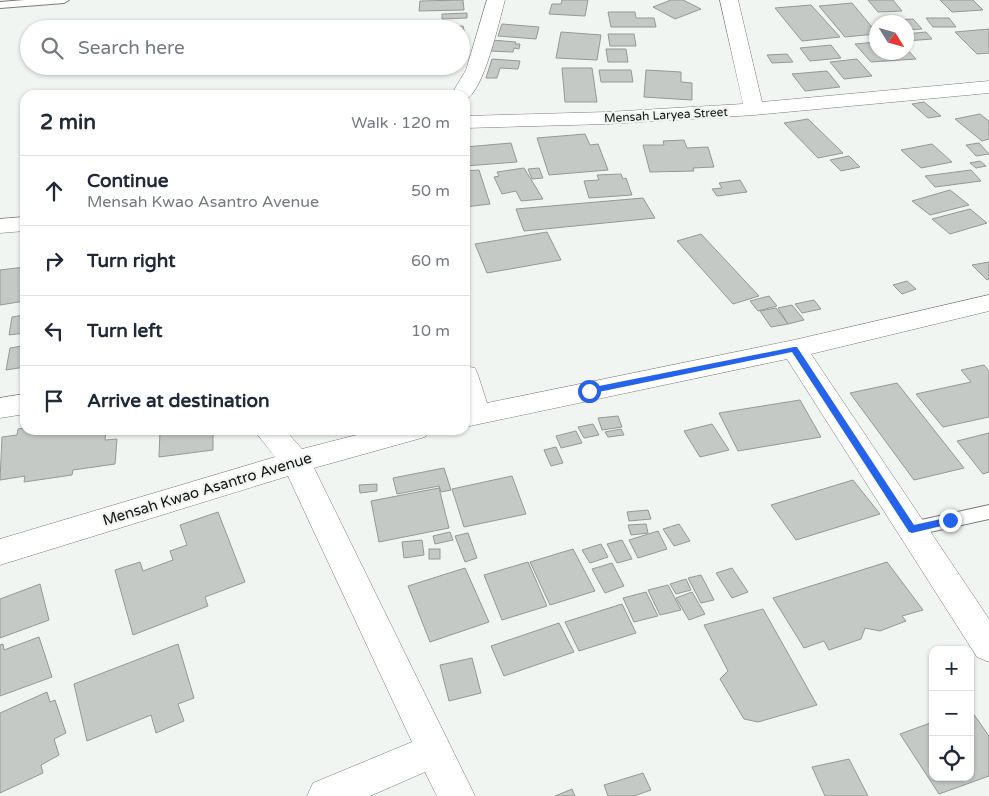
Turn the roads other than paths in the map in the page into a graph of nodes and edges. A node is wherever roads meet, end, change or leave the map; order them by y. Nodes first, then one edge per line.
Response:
1 (64, 0) edge
2 (496, 0) edge
3 (731, 0) edge
4 (0, 5) edge
5 (989, 87) edge
6 (464, 90) edge
7 (754, 110) junction
8 (470, 122) edge
9 (20, 224) edge
10 (0, 226) edge
11 (989, 304) edge
12 (794, 349) junction
13 (20, 405) edge
14 (0, 408) edge
15 (471, 415) edge
16 (272, 435) edge
17 (396, 435) edge
18 (296, 462) junction
19 (989, 512) edge
20 (912, 529) junction
21 (0, 552) edge
22 (989, 647) edge
23 (435, 750) junction
24 (326, 796) edge
25 (456, 796) edge

1 - 4 lane
2 - 6 street
3 - 7 street
5 - 7 street, Mensah Laryea Street
7 - 8 street, Mensah Laryea Street
9 - 10 street
11 - 12 street
12 - 15 street
12 - 20 street
13 - 14 street
16 - 18 street
17 - 18 street, Mensah Kwao Asantro Avenue
18 - 21 street, Mensah Kwao Asantro Avenue
18 - 23 street
19 - 20 lane
20 - 22 street
23 - 24 street
23 - 25 street

